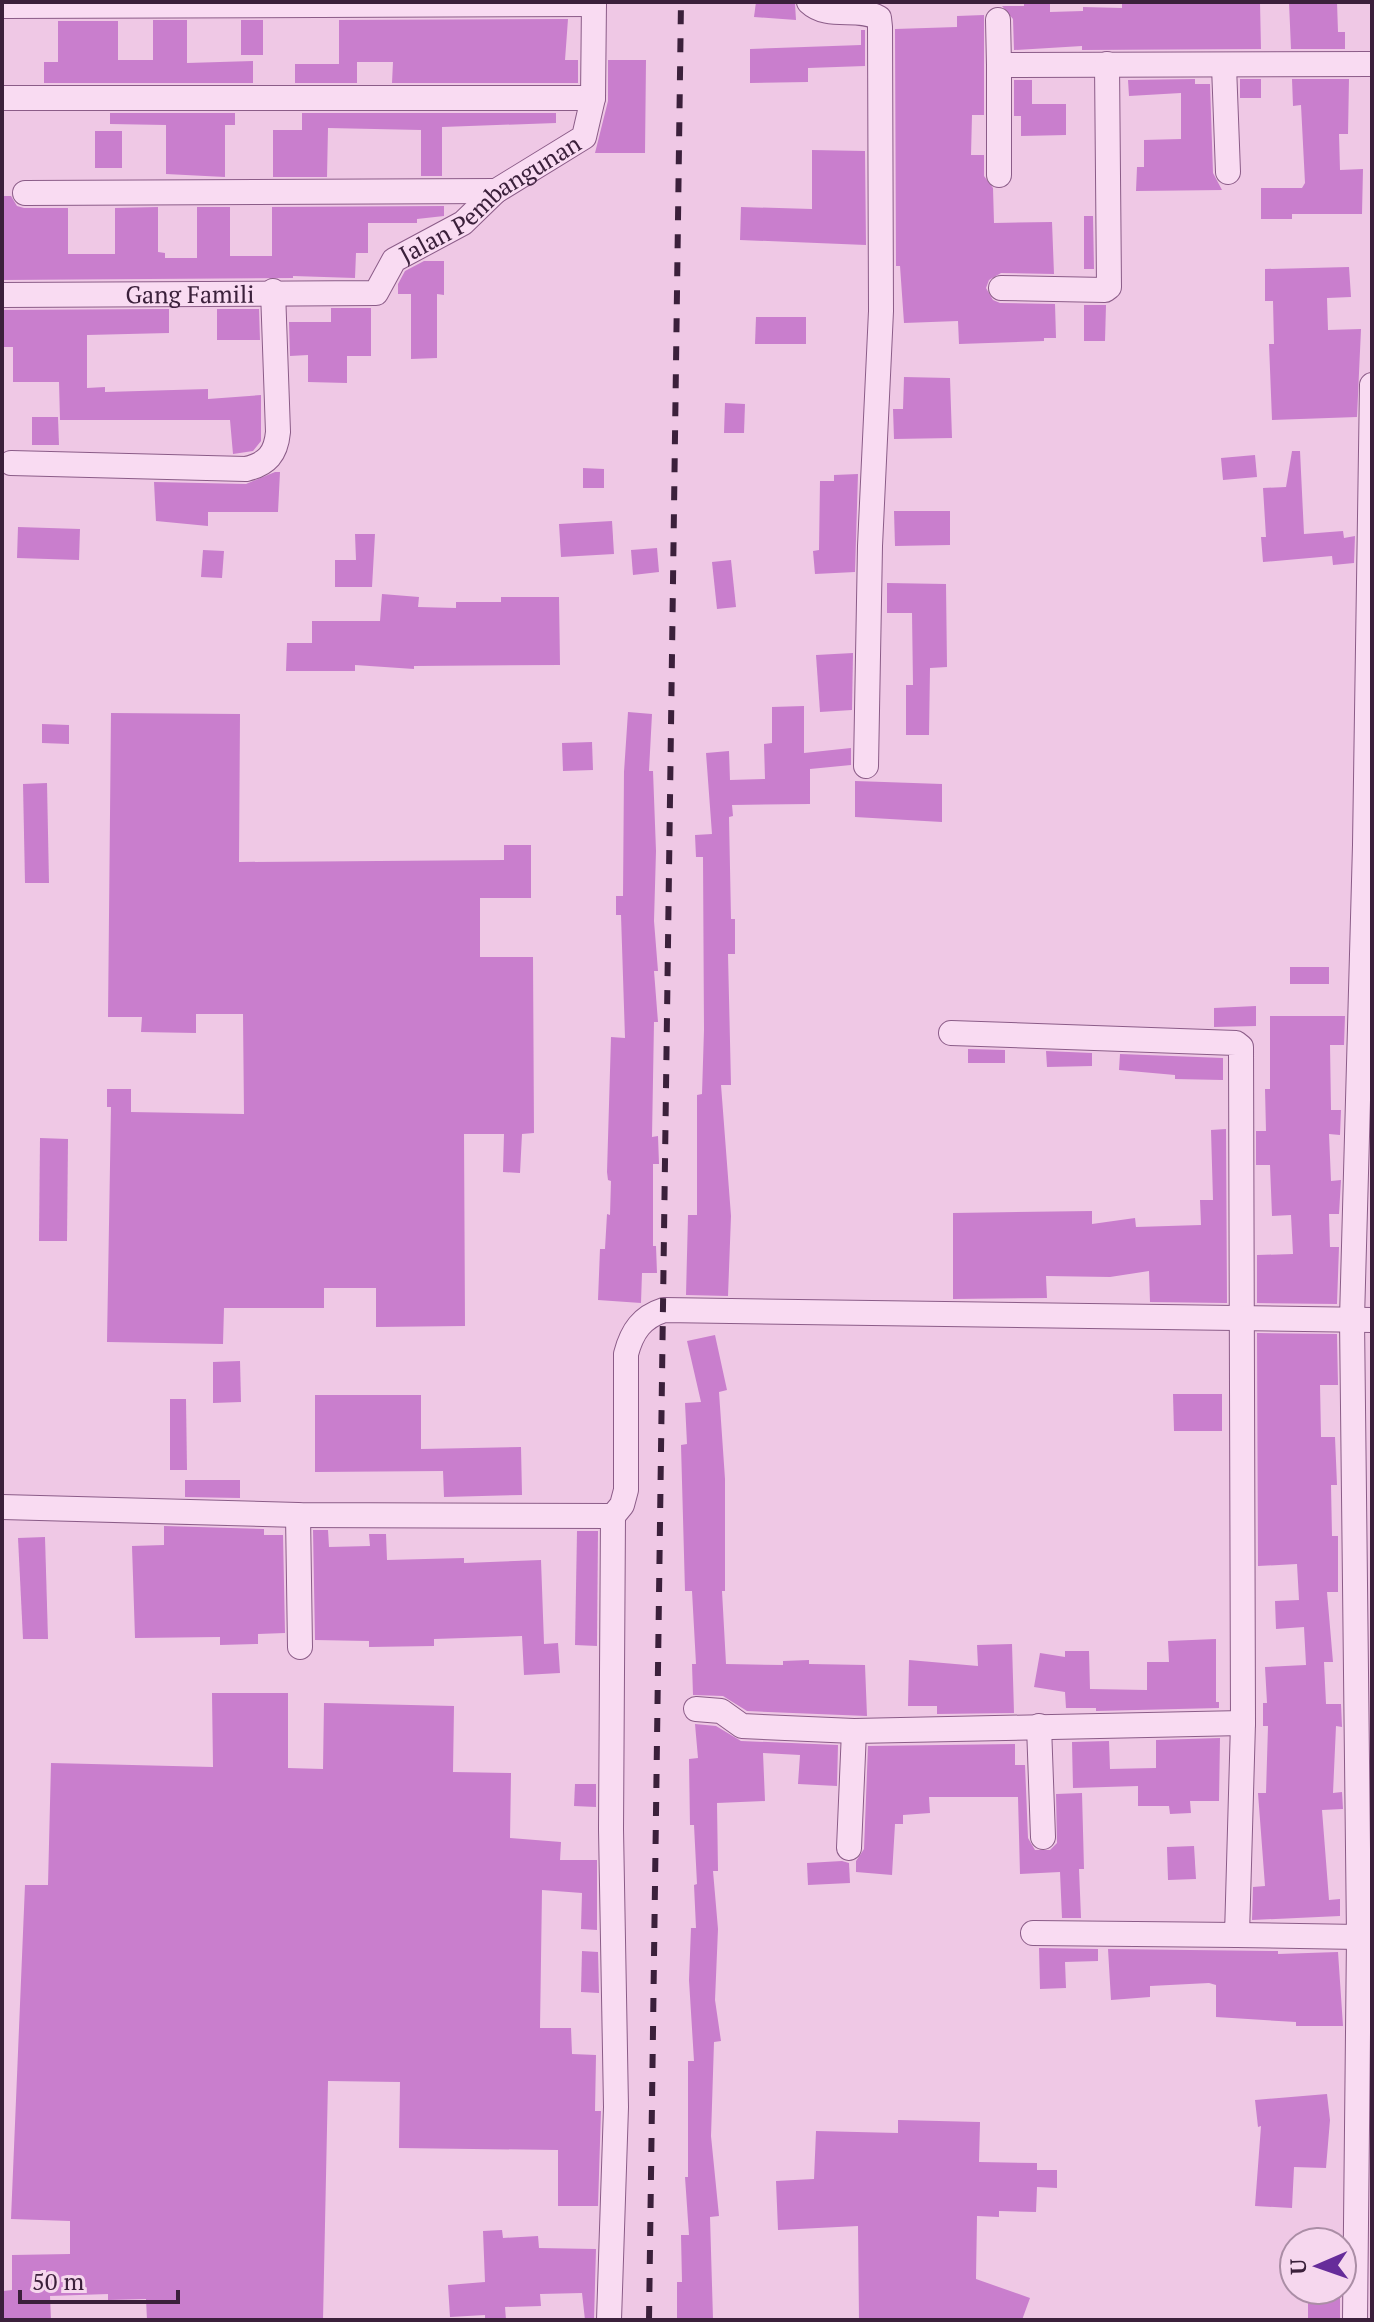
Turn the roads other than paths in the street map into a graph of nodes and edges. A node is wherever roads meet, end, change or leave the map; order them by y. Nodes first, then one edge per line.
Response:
1 (809, 2) edge
2 (594, 3) edge
3 (2, 6) edge
4 (998, 20) dead end
5 (1107, 64) junction
6 (1372, 64) edge
7 (999, 65) junction
8 (1224, 66) junction
9 (2, 98) edge
10 (593, 98) junction
11 (1228, 172) dead end
12 (999, 175) dead end
13 (496, 191) junction
14 (25, 193) dead end
15 (1001, 288) dead end
16 (273, 291) junction
17 (376, 293) joint
18 (2, 295) edge
19 (1372, 385) edge
20 (11, 463) dead end
21 (1371, 534) edge
22 (866, 766) dead end
23 (1368, 845) edge
24 (951, 1033) dead end
25 (1366, 1091) edge
26 (1364, 1180) edge
27 (1245, 1319) junction
28 (1362, 1320) edge
29 (1362, 1391) edge
30 (2, 1507) edge
31 (298, 1515) junction
32 (613, 1516) junction
33 (300, 1647) dead end
34 (696, 1709) dead end
35 (1243, 1723) junction
36 (1039, 1726) junction
37 (854, 1731) junction
38 (1043, 1837) dead end
39 (849, 1848) dead end
40 (1033, 1933) dead end
41 (1237, 1935) junction
42 (1359, 1937) junction
43 (609, 2320) edge
44 (1355, 2320) edge

1 - 22 street
2 - 3 street
2 - 10 street, Jalan Pembangunan
4 - 7 street
5 - 7 street
5 - 8 street
5 - 15 street
6 - 8 street
7 - 12 street
8 - 11 street
9 - 10 street
10 - 13 street, Jalan Pembangunan
13 - 14 street
13 - 17 street, Jalan Pembangunan
16 - 17 street, Gang Famili
16 - 18 street, Gang Famili
16 - 20 street
19 - 21 street
21 - 23 street
23 - 25 street
24 - 27 street
25 - 26 street
26 - 28 street
27 - 28 street
27 - 32 street
27 - 35 street
28 - 29 street
29 - 42 street
30 - 31 street
31 - 32 street
31 - 33 street
32 - 43 street
34 - 37 street
35 - 36 street
35 - 41 street
36 - 37 street
36 - 38 street
37 - 39 street
40 - 41 street
41 - 42 street
42 - 44 street

